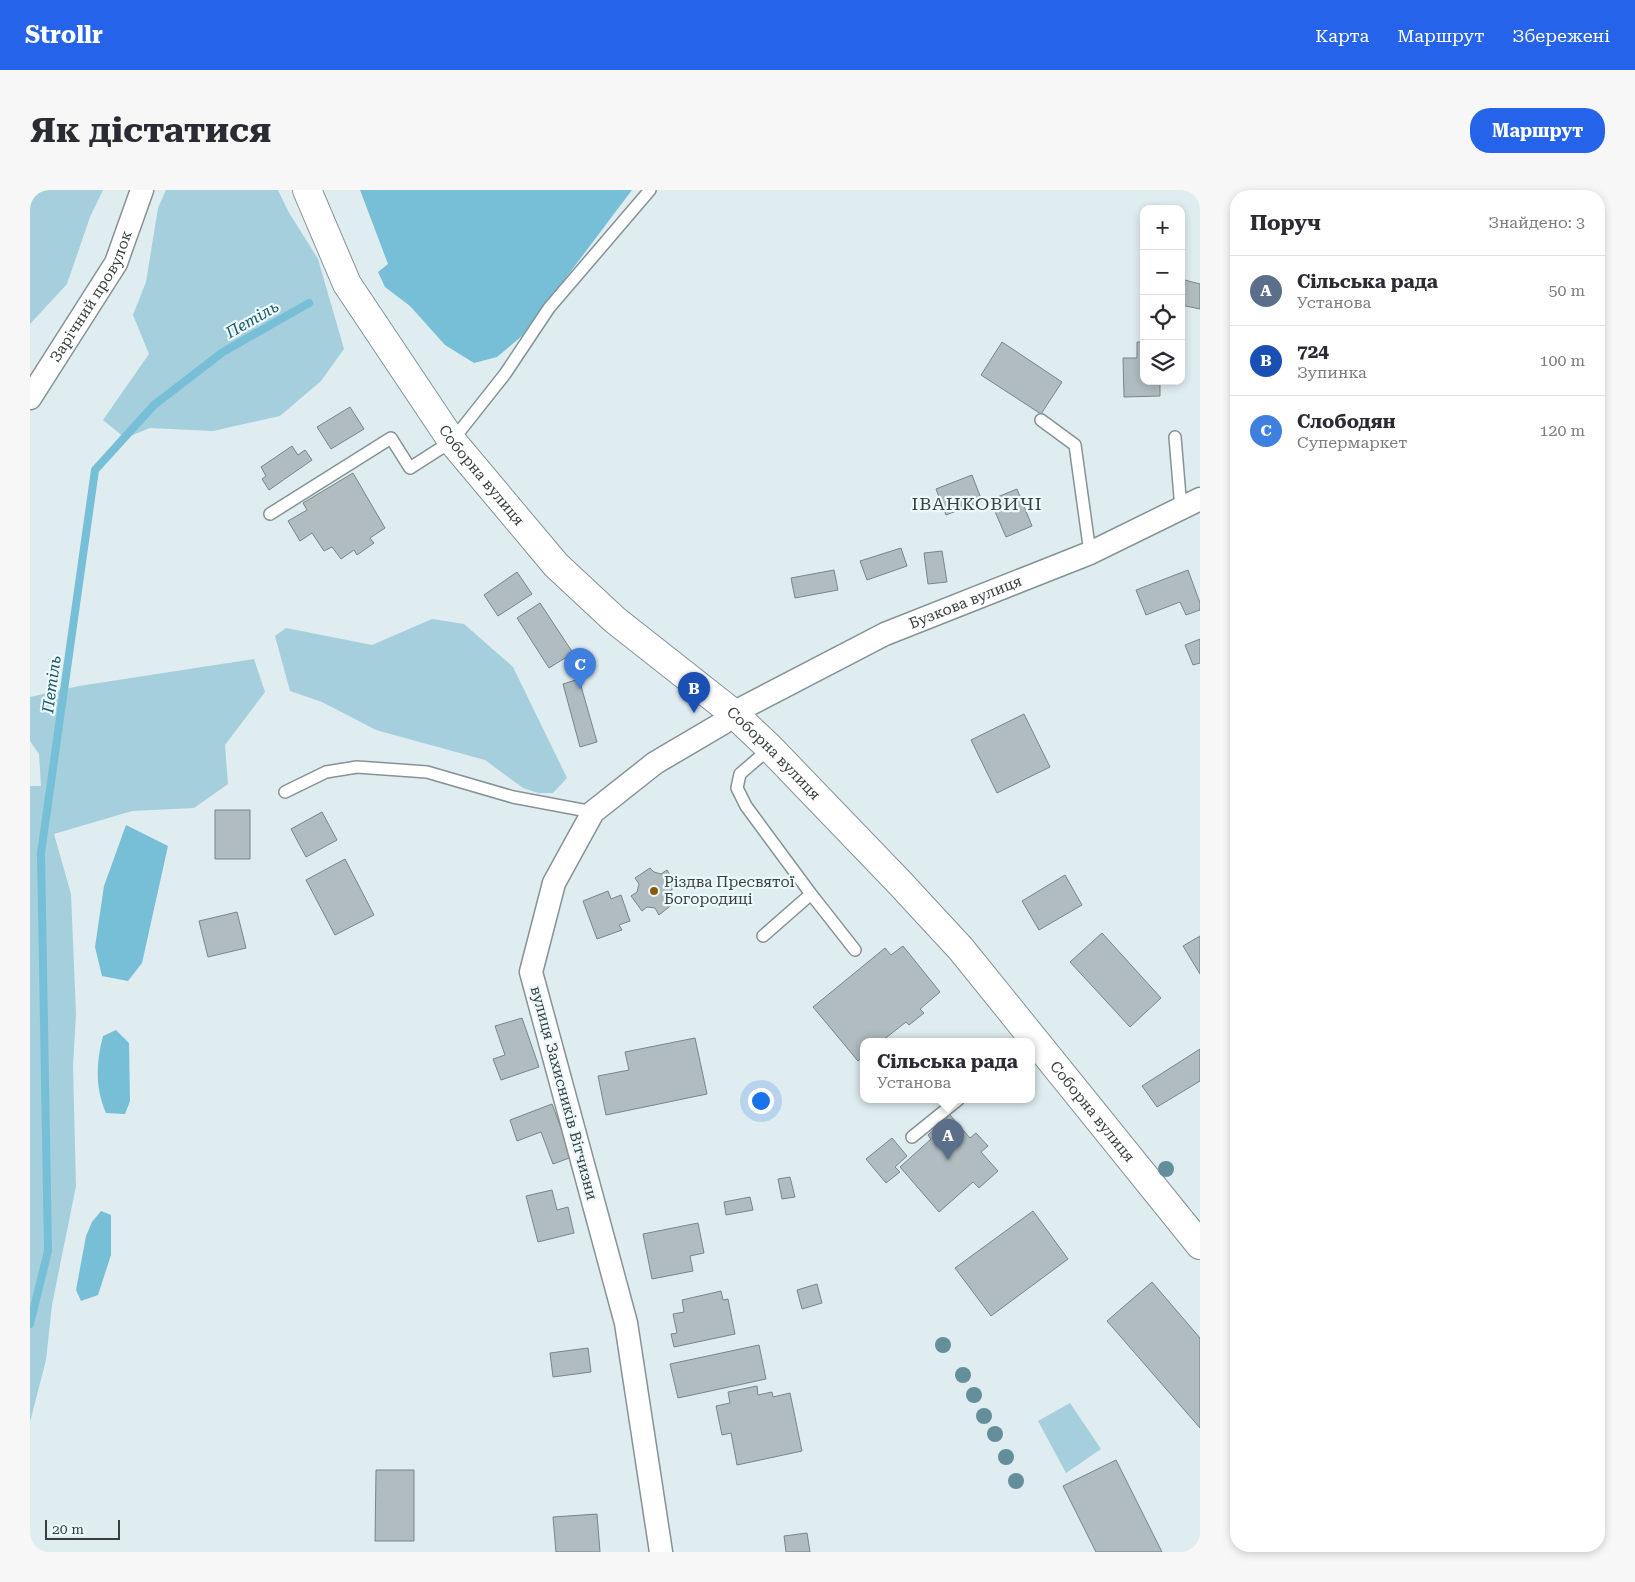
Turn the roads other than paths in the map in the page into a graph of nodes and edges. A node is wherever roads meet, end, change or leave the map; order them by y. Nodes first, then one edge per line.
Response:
1 (142, 190) edge
2 (307, 190) edge
3 (650, 190) edge
4 (30, 398) edge
5 (1041, 420) dead end
6 (1175, 437) dead end
7 (452, 441) junction
8 (1190, 504) edge
9 (270, 514) dead end
10 (1090, 552) junction
11 (733, 713) junction
12 (770, 748) junction
13 (285, 792) dead end
14 (593, 812) junction
15 (811, 894) junction
16 (763, 936) dead end
17 (855, 950) dead end
18 (1028, 1038) edge
19 (1035, 1046) edge
20 (954, 1103) edge
21 (912, 1137) dead end
22 (1200, 1245) edge
23 (661, 1552) edge

1 - 4 street, Зарічний провулок
2 - 7 street, Соборна вулиця
3 - 7 lane
5 - 10 lane
6 - 8 lane
7 - 9 lane
7 - 11 street, Соборна вулиця
8 - 10 street, Бузкова вулиця
10 - 11 street, Бузкова вулиця
11 - 12 street, Соборна вулиця
11 - 14 street, вулиця Захисників Вітчизни
12 - 15 lane
12 - 18 street, Соборна вулиця
13 - 14 lane
14 - 23 street, вулиця Захисників Вітчизни
15 - 16 lane
15 - 17 lane
19 - 22 street, Соборна вулиця
20 - 21 lane

